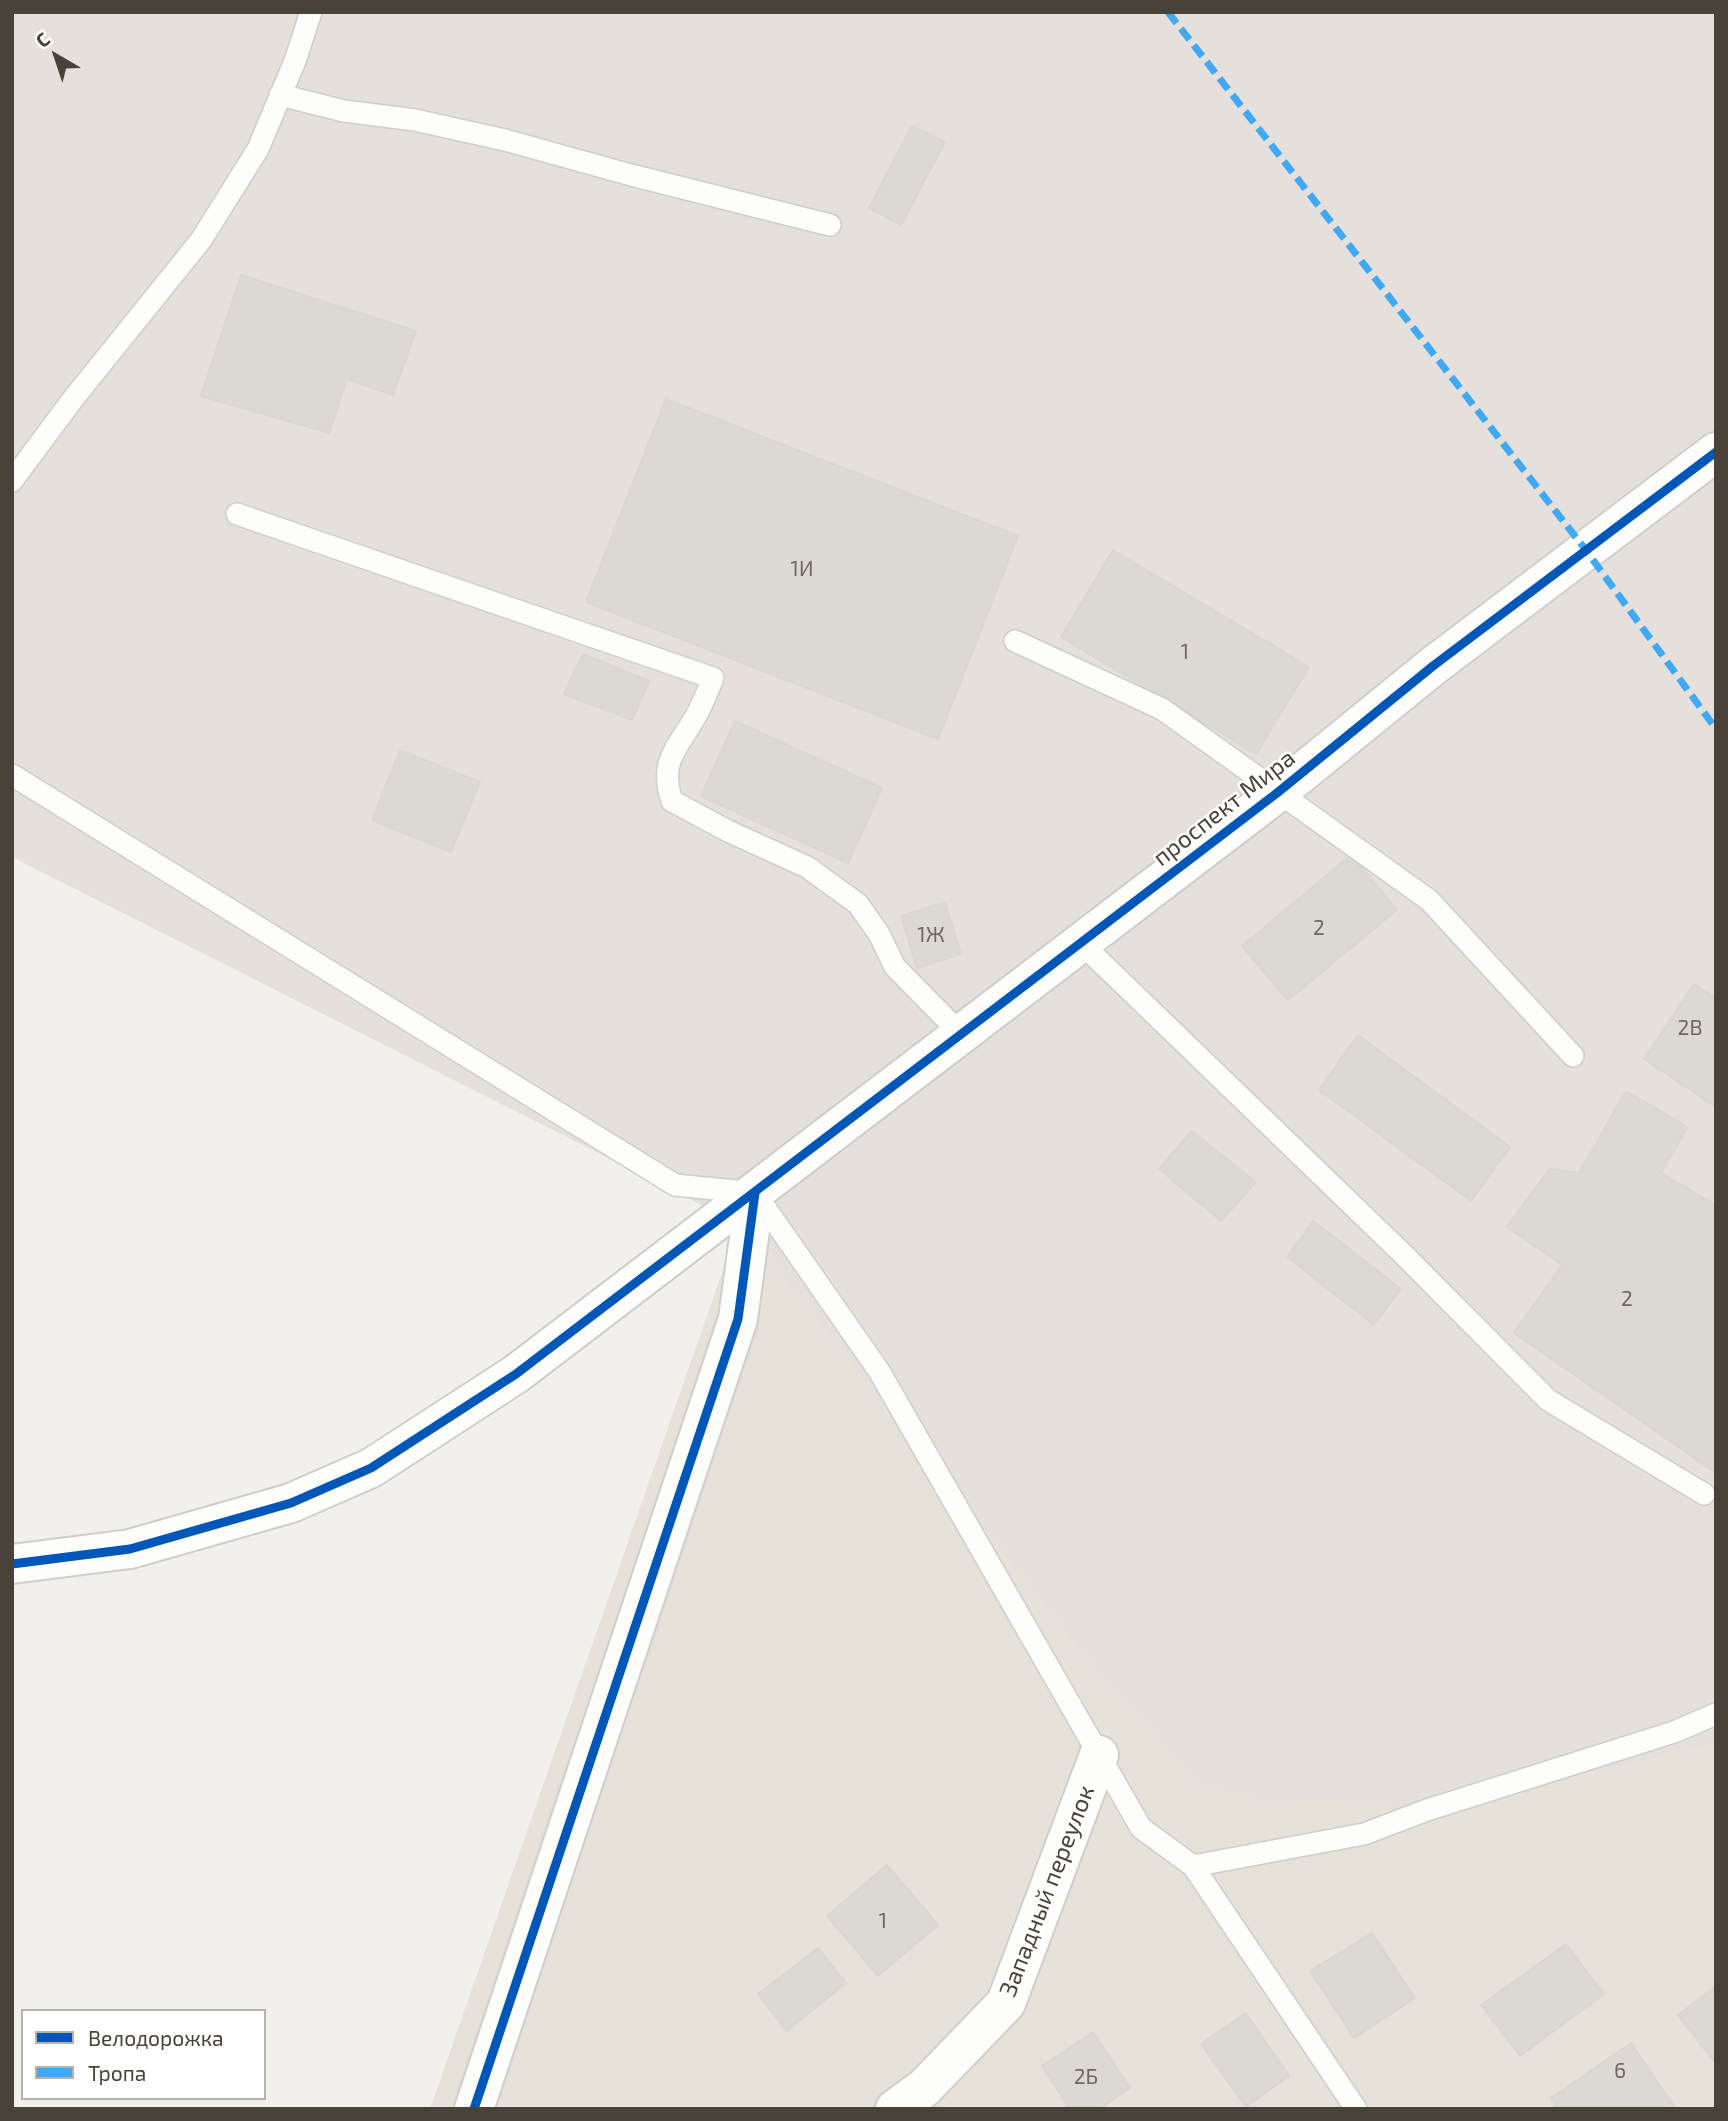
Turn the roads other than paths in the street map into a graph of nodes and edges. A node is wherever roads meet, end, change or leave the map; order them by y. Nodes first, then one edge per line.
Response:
1 (311, 12) edge
2 (281, 95) junction
3 (830, 225) dead end
4 (1716, 452) edge
5 (12, 481) edge
6 (237, 514) dead end
7 (1015, 641) dead end
8 (12, 775) edge
9 (1277, 793) junction
10 (1081, 943) junction
11 (962, 1035) junction
12 (1573, 1056) dead end
13 (755, 1193) junction
14 (1704, 1494) dead end
15 (12, 1564) edge
16 (1716, 1714) edge
17 (1099, 1755) junction
18 (1193, 1866) junction
19 (474, 2109) edge
20 (895, 2109) edge
21 (1356, 2109) edge

1 - 2 lane
2 - 3 lane
2 - 5 lane
4 - 9 street, проспект Мира
6 - 11 lane
7 - 9 lane
8 - 13 lane
9 - 10 street, проспект Мира
9 - 12 lane
10 - 11 street, проспект Мира
10 - 14 lane
11 - 13 street, проспект Мира
13 - 15 street, проспект Мира
13 - 17 lane
13 - 19 street
16 - 18 lane
17 - 18 lane
17 - 20 street, Западный переулок
18 - 21 lane

